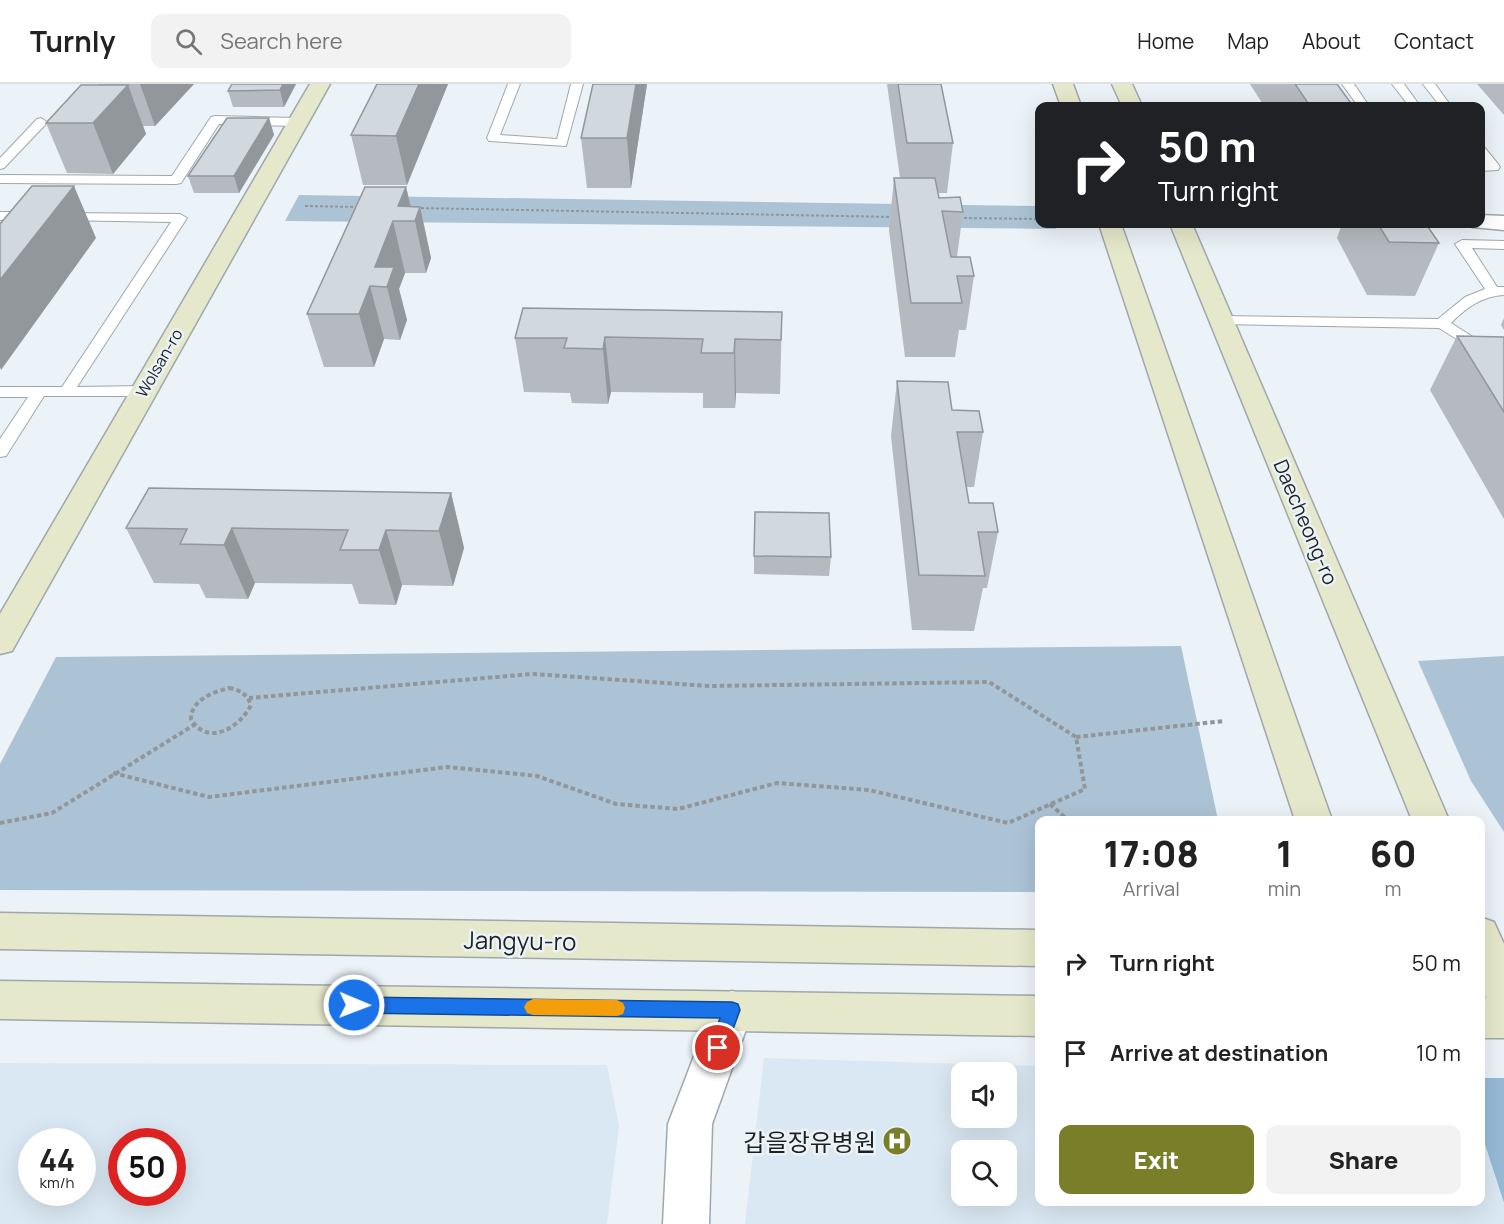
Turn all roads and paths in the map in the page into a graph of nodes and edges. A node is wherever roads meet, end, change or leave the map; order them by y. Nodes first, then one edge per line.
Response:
1 (320, 84) edge
2 (514, 84) edge
3 (577, 84) edge
4 (1063, 84) edge
5 (1122, 84) edge
6 (1348, 84) edge
7 (1398, 84) edge
8 (1429, 84) edge
9 (1070, 102) edge
10 (1130, 102) edge
11 (1361, 102) edge
12 (1412, 102) edge
13 (1443, 102) edge
14 (41, 122) dead end
15 (298, 122) junction
16 (1485, 156) edge
17 (0, 165) edge
18 (1485, 167) edge
19 (0, 179) edge
20 (305, 206) dead end
21 (365, 207) edge
22 (412, 208) edge
23 (0, 216) edge
24 (36, 216) junction
25 (897, 217) edge
26 (957, 218) dead end
27 (1035, 219) edge
28 (1485, 222) edge
29 (1504, 223) edge
30 (1111, 228) edge
31 (1183, 228) edge
32 (21, 232) edge
33 (1504, 245) edge
34 (1498, 291) edge
35 (1222, 320) junction
36 (1442, 324) junction
37 (1504, 364) edge
38 (144, 391) junction
39 (0, 392) edge
40 (39, 392) junction
41 (66, 392) junction
42 (0, 452) edge
43 (9, 611) edge
44 (0, 642) edge
45 (249, 698) junction
46 (1224, 721) dead end
47 (194, 725) junction
48 (1076, 737) junction
49 (113, 773) junction
50 (1050, 804) junction
51 (1064, 816) edge
52 (1313, 816) edge
53 (1429, 816) edge
54 (0, 823) edge
55 (0, 931) edge
56 (1488, 947) edge
57 (1035, 948) edge
58 (1504, 992) edge
59 (0, 1000) edge
60 (732, 1010) junction
61 (1035, 1016) edge
62 (1485, 1018) edge
63 (1504, 1018) edge
64 (686, 1224) edge

1 - 15 main road, Wolsan-ro
2 - 3 lane
4 - 9 main road
5 - 10 main road
6 - 11 lane
7 - 12 lane
8 - 13 lane
14 - 17 lane
15 - 19 lane
15 - 38 main road, Wolsan-ro
16 - 18 lane
20 - 21 path
22 - 25 path
23 - 24 lane
24 - 32 lane
24 - 41 lane
26 - 27 path
28 - 29 street
30 - 52 main road
31 - 35 main road, Daecheong-ro
33 - 34 lane
34 - 36 lane
35 - 36 lane
35 - 53 main road, Daecheong-ro
36 - 37 lane
38 - 41 lane
38 - 43 main road, Wolsan-ro
39 - 40 lane
40 - 41 lane
40 - 42 lane
43 - 44 main road, Wolsan-ro
45 - 47 path
45 - 47 path
45 - 48 path
46 - 48 path
47 - 49 path
48 - 50 path
49 - 50 path
49 - 54 path
50 - 51 path
55 - 57 main road, Jangyu-ro
56 - 58 main road
59 - 60 main road
60 - 61 main road
60 - 64 street
62 - 63 main road

